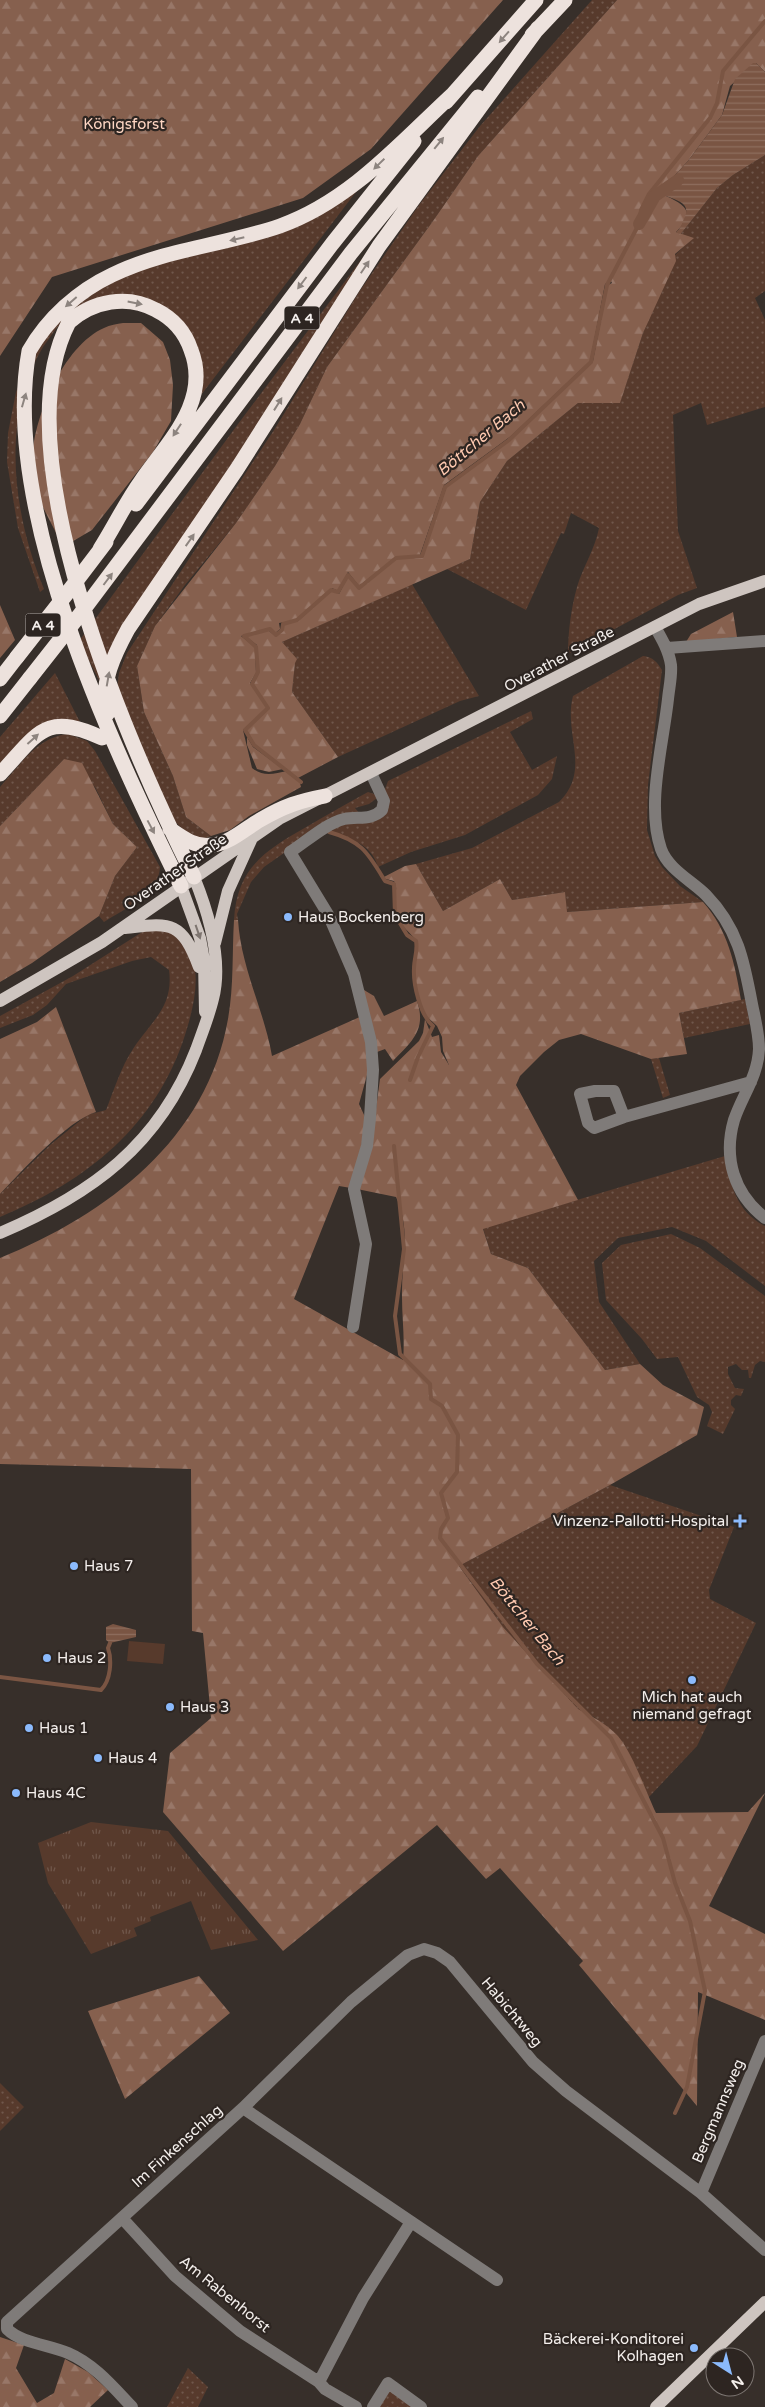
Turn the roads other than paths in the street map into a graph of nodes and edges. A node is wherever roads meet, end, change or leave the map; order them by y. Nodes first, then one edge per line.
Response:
1 (536, 0) edge
2 (565, 0) edge
3 (538, 28) junction
4 (452, 95) junction
5 (11, 394) dead end
6 (100, 549) junction
7 (765, 581) edge
8 (39, 609) dead end
9 (656, 627) junction
10 (765, 640) edge
11 (667, 648) junction
12 (61, 659) dead end
13 (0, 679) edge
14 (75, 685) dead end
15 (0, 716) edge
16 (112, 727) junction
17 (102, 738) junction
18 (371, 773) junction
19 (0, 774) edge
20 (325, 796) junction
21 (166, 827) junction
22 (253, 835) junction
23 (194, 877) junction
24 (181, 886) junction
25 (124, 928) junction
26 (214, 946) junction
27 (205, 981) junction
28 (0, 1001) edge
29 (205, 1022) junction
30 (751, 1082) junction
31 (624, 1116) dead end
32 (765, 1218) edge
33 (0, 1233) edge
34 (352, 1327) dead end
35 (765, 2041) edge
36 (243, 2108) junction
37 (701, 2193) junction
38 (122, 2218) junction
39 (411, 2222) junction
40 (765, 2250) edge
41 (497, 2280) dead end
42 (765, 2302) edge
43 (322, 2385) junction
44 (132, 2407) edge
45 (356, 2407) edge
46 (373, 2407) edge
47 (421, 2407) edge
48 (656, 2407) edge

1 -> 4 highway, A 4
2 - 3 highway, A 4
15 -> 3 highway, A 4, bridge
16 -> 3 highway
4 -> 5 highway
4 -> 6 highway, A 4
6 - 13 highway, A 4, bridge
16 -> 6 highway
7 - 9 main road, Overather Straße
8 - 12 highway
9 - 11 street
9 - 18 main road, Overather Straße
10 - 11 street
11 - 30 street
14 - 17 highway
16 - 21 highway
19 -> 17 highway
17 -> 24 highway
18 - 20 main road, Overather Straße
18 - 34 street
20 - 21 highway
20 - 22 main road, Overather Straße
21 - 23 highway
22 - 23 main road, Overather Straße
22 - 26 main road
23 - 24 main road, Overather Straße
23 - 26 main road
24 - 25 main road, Overather Straße
24 -> 27 main road
25 - 27 main road
25 - 28 main road, Overather Straße
26 - 29 main road
27 - 29 main road
29 - 33 main road
30 - 31 street
30 - 32 street
35 - 37 street, Bergmannsweg
36 - 37 street, Habichtweg
36 - 38 street, Im Finkenschlag
36 - 39 street, Im Finkenschlag
37 - 40 street, Habichtweg
38 - 43 street, Am Rabenhorst
38 - 44 street, Im Finkenschlag
39 - 41 street, Im Finkenschlag
39 - 43 street
42 - 48 main road
43 - 45 street, Am Rabenhorst
46 - 47 street

